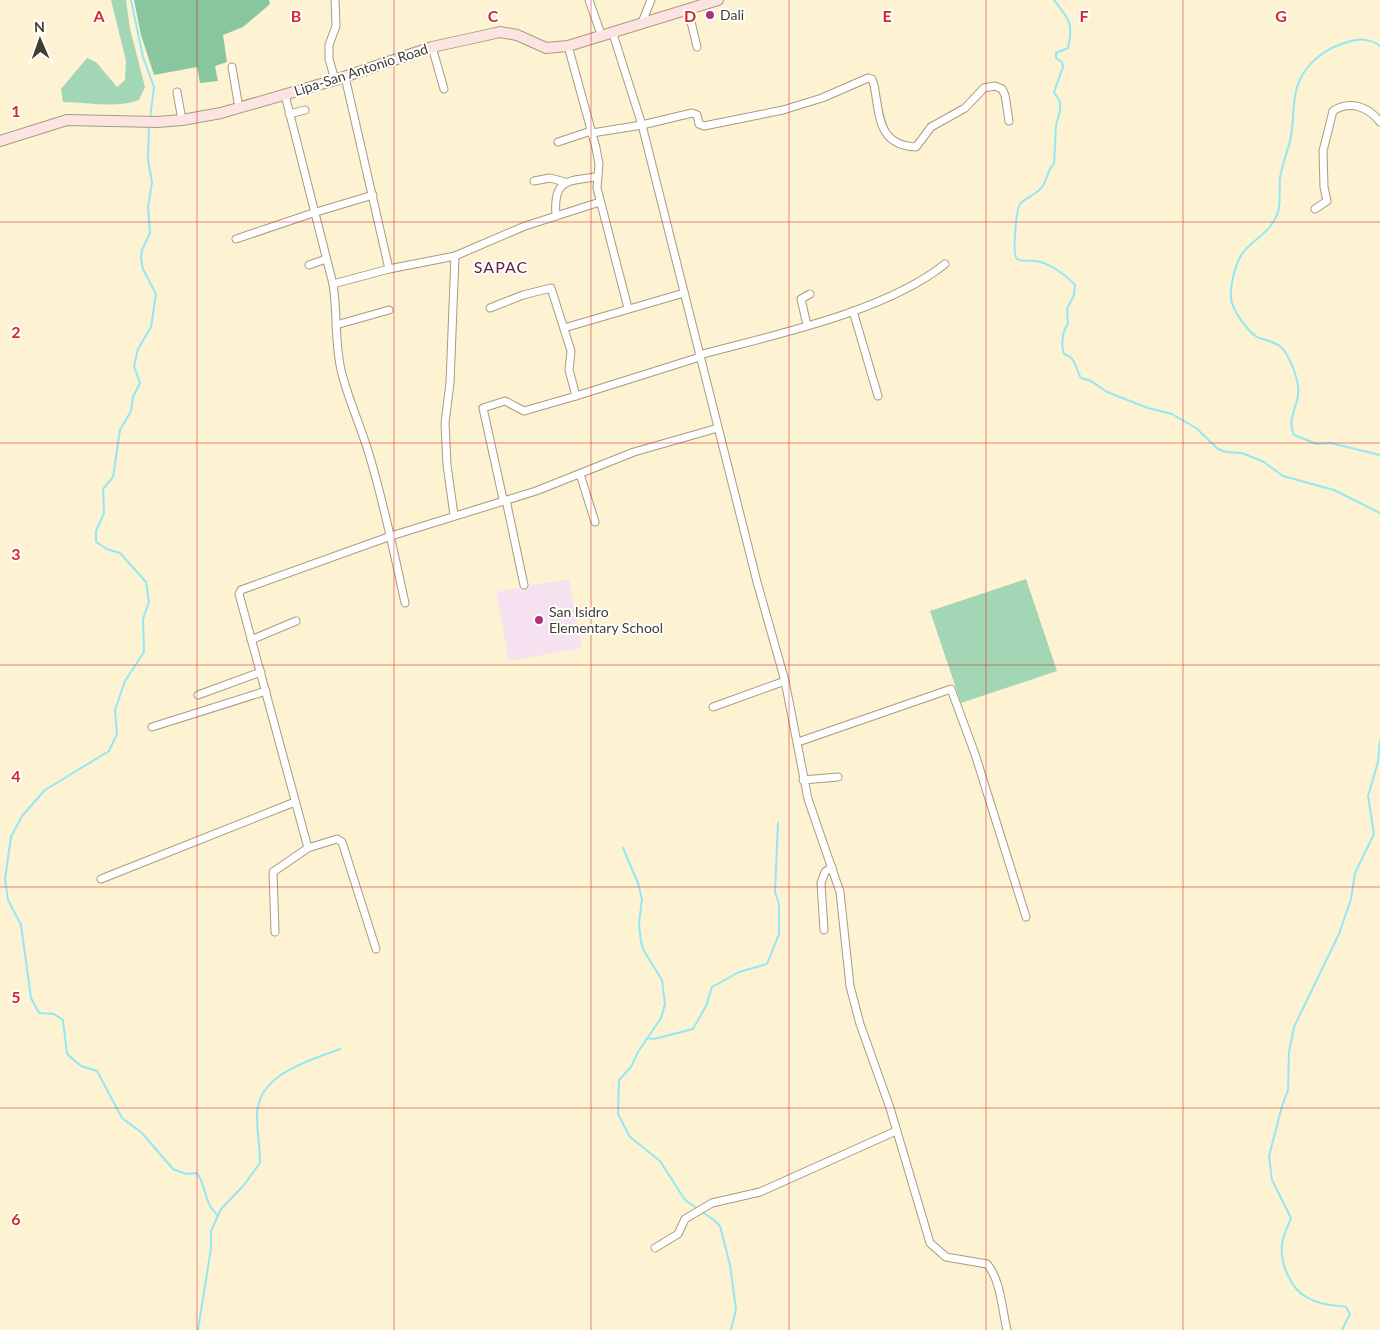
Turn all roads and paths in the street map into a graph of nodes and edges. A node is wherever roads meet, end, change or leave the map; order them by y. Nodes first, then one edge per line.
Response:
1 (335, 0) edge
2 (589, 0) edge
3 (651, 0) edge
4 (718, 0) edge
5 (688, 10) junction
6 (641, 25) junction
7 (613, 34) junction
8 (602, 37) junction
9 (568, 46) junction
10 (432, 47) junction
11 (697, 47) dead end
12 (232, 67) dead end
13 (340, 78) junction
14 (444, 89) dead end
15 (177, 92) dead end
16 (285, 95) junction
17 (239, 108) junction
18 (305, 110) dead end
19 (289, 114) junction
20 (182, 120) junction
21 (1009, 121) dead end
22 (1380, 122) edge
23 (642, 125) junction
24 (592, 132) junction
25 (0, 141) edge
26 (558, 142) dead end
27 (596, 177) junction
28 (534, 181) dead end
29 (565, 182) junction
30 (373, 195) junction
31 (600, 202) junction
32 (1315, 209) dead end
33 (313, 213) junction
34 (556, 216) junction
35 (236, 239) dead end
36 (455, 256) junction
37 (326, 259) junction
38 (944, 264) dead end
39 (309, 265) dead end
40 (389, 269) junction
41 (333, 284) junction
42 (684, 293) junction
43 (810, 294) dead end
44 (490, 308) dead end
45 (628, 308) junction
46 (389, 310) dead end
47 (853, 311) junction
48 (336, 325) junction
49 (807, 325) junction
50 (564, 328) junction
51 (700, 356) junction
52 (576, 396) junction
53 (878, 396) dead end
54 (718, 428) junction
55 (580, 474) junction
56 (505, 499) junction
57 (454, 515) junction
58 (596, 522) dead end
59 (391, 536) junction
60 (524, 585) dead end
61 (406, 602) dead end
62 (296, 621) dead end
63 (251, 640) junction
64 (261, 672) junction
65 (785, 681) junction
66 (266, 691) junction
67 (198, 694) dead end
68 (713, 707) dead end
69 (152, 727) dead end
70 (798, 742) junction
71 (838, 777) dead end
72 (804, 780) junction
73 (295, 802) junction
74 (308, 848) junction
75 (832, 866) junction
76 (101, 879) dead end
77 (1026, 917) dead end
78 (824, 930) dead end
79 (274, 932) dead end
80 (376, 949) dead end
81 (896, 1131) junction
82 (655, 1248) dead end
83 (1007, 1330) edge

1 - 13 street
2 - 8 street
3 - 6 street
4 - 5 main road, Lipa-San Antonio Road
5 - 6 main road, Lipa-San Antonio Road
5 - 11 street
6 - 7 main road, Lipa-San Antonio Road
7 - 8 main road, Lipa-San Antonio Road
7 - 23 street
8 - 9 main road, Lipa-San Antonio Road
9 - 10 main road, Lipa-San Antonio Road
9 - 24 street
10 - 13 main road, Lipa-San Antonio Road
10 - 14 street
12 - 17 street
13 - 16 main road, Lipa-San Antonio Road
13 - 30 street
15 - 20 street
16 - 17 main road, Lipa-San Antonio Road
16 - 19 street
17 - 20 main road, Lipa-San Antonio Road
18 - 19 street
19 - 33 street
20 - 25 main road, Lipa-San Antonio Road
21 - 23 street
22 - 32 street
23 - 24 street
23 - 42 street
24 - 26 street
24 - 27 street
27 - 29 street
27 - 31 street
28 - 29 street
29 - 34 street
30 - 33 street
30 - 40 street
31 - 34 street
31 - 45 street
33 - 35 street
33 - 37 street
34 - 36 street
36 - 40 street
36 - 57 street
37 - 39 street
37 - 41 street
38 - 47 street
40 - 41 street
41 - 48 street
42 - 45 street
42 - 51 street
43 - 49 street
44 - 50 street
45 - 50 street
46 - 48 street
47 - 49 street
47 - 53 street
48 - 59 street
49 - 51 street
50 - 52 street
51 - 52 street
51 - 54 street
52 - 56 street
54 - 55 street
54 - 65 street
55 - 56 street
55 - 58 street
56 - 57 street
56 - 60 street
57 - 59 street
59 - 61 street
59 - 63 street
62 - 63 street
63 - 64 street
64 - 66 street
64 - 67 street
65 - 68 street
65 - 70 street
66 - 69 street
66 - 73 street
70 - 72 street
70 - 77 street
71 - 72 street
72 - 75 street
73 - 74 street
73 - 76 street
74 - 79 street
74 - 80 street
75 - 78 street
75 - 81 street
81 - 82 street
81 - 83 street

